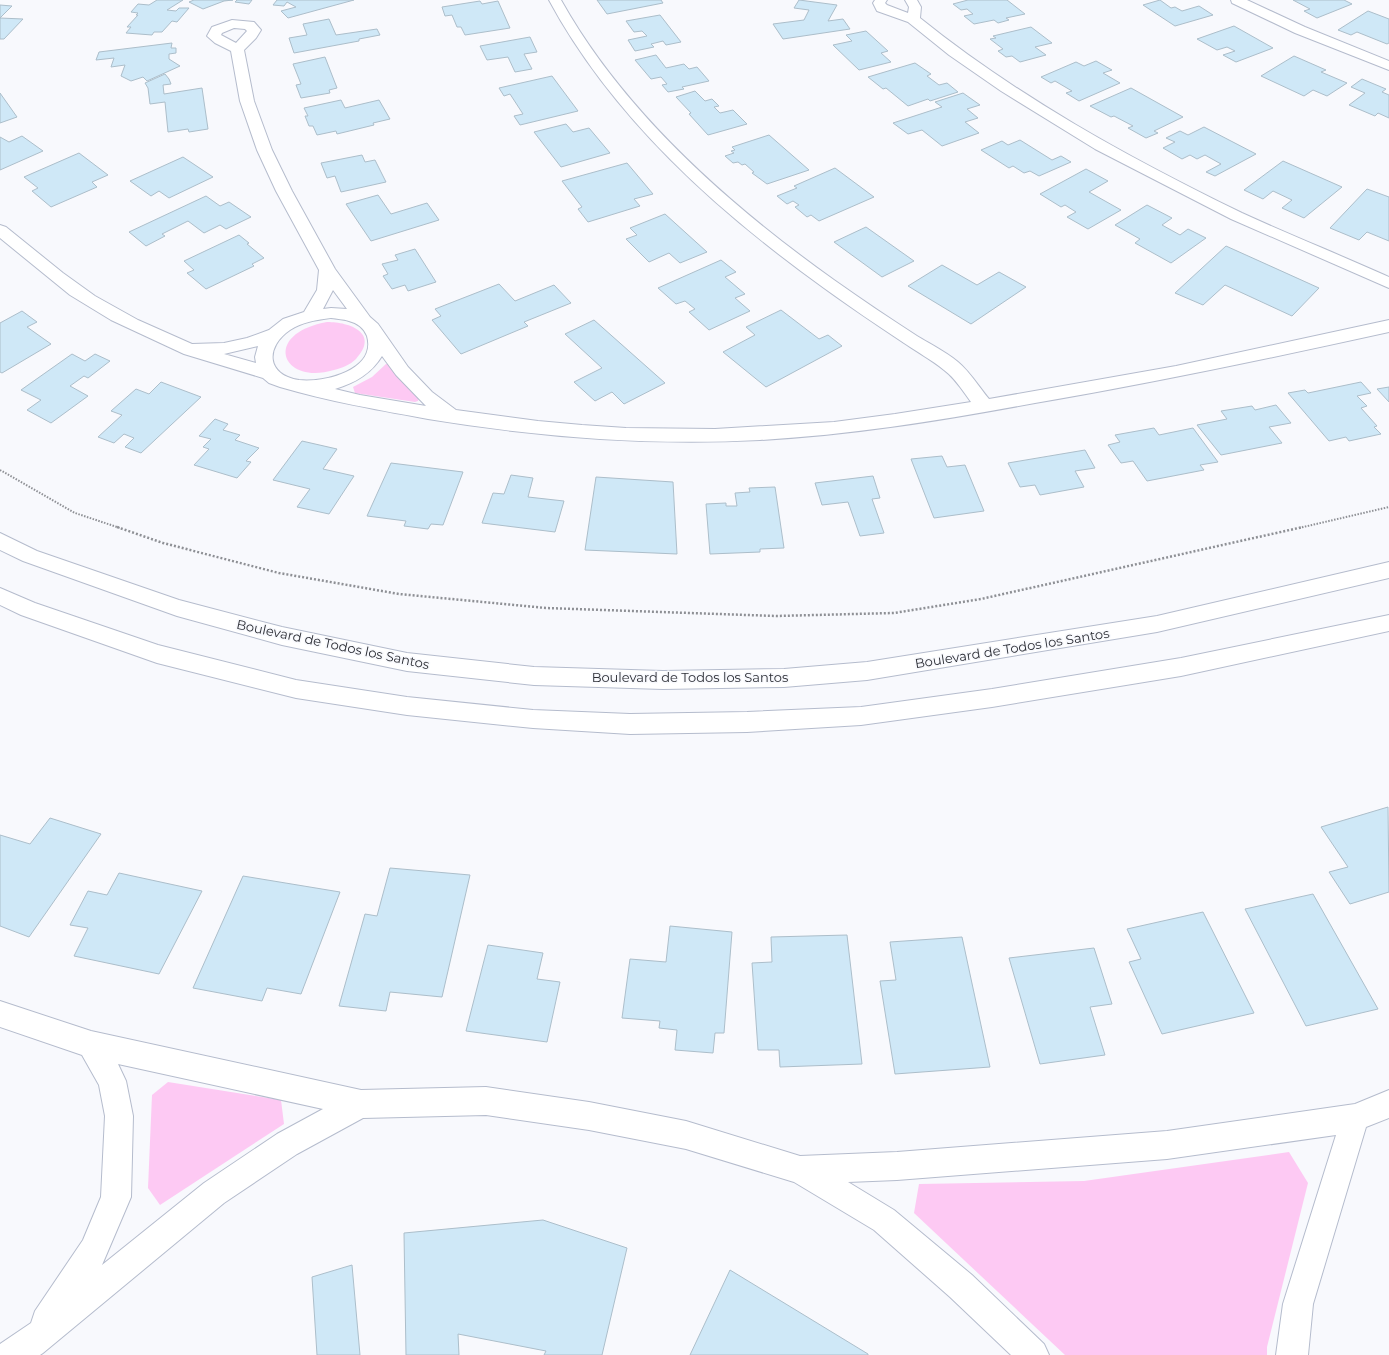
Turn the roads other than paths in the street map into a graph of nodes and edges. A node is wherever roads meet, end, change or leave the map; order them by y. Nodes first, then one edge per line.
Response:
1 (555, 0) edge
2 (881, 0) edge
3 (911, 0) edge
4 (1237, 0) edge
5 (913, 19) junction
6 (237, 49) dead end
7 (1389, 66) edge
8 (0, 230) edge
9 (327, 270) junction
10 (1389, 283) edge
11 (311, 315) junction
12 (364, 321) junction
13 (1389, 326) edge
14 (275, 334) junction
15 (377, 336) junction
16 (190, 350) junction
17 (271, 374) junction
18 (300, 386) junction
19 (984, 406) junction
20 (451, 416) junction
21 (0, 541) edge
22 (1389, 570) edge
23 (0, 596) edge
24 (1389, 623) edge
25 (0, 1014) edge
26 (91, 1044) junction
27 (361, 1104) junction
28 (1389, 1104) edge
29 (1354, 1118) junction
30 (800, 1170) junction
31 (22, 1348) edge
32 (1033, 1355) edge
33 (1292, 1355) edge

1 - 19 street
2 - 5 street
3 - 5 street
4 - 7 street
5 - 10 street
6 - 9 street
8 - 16 street
9 - 11 street
9 - 12 street
11 - 12 street
11 - 14 street
12 - 15 street
13 - 19 street
14 - 16 street
14 - 17 street
15 - 18 street
15 - 20 street
16 - 17 street
17 - 18 street
18 - 20 street
19 - 20 street
21 - 22 street, Boulevard de Todos los Santos
23 - 24 street
25 - 26 street
26 - 27 street
26 - 31 street
27 - 30 street
27 - 31 street
28 - 29 street
29 - 30 street
29 - 33 street
30 - 32 street

